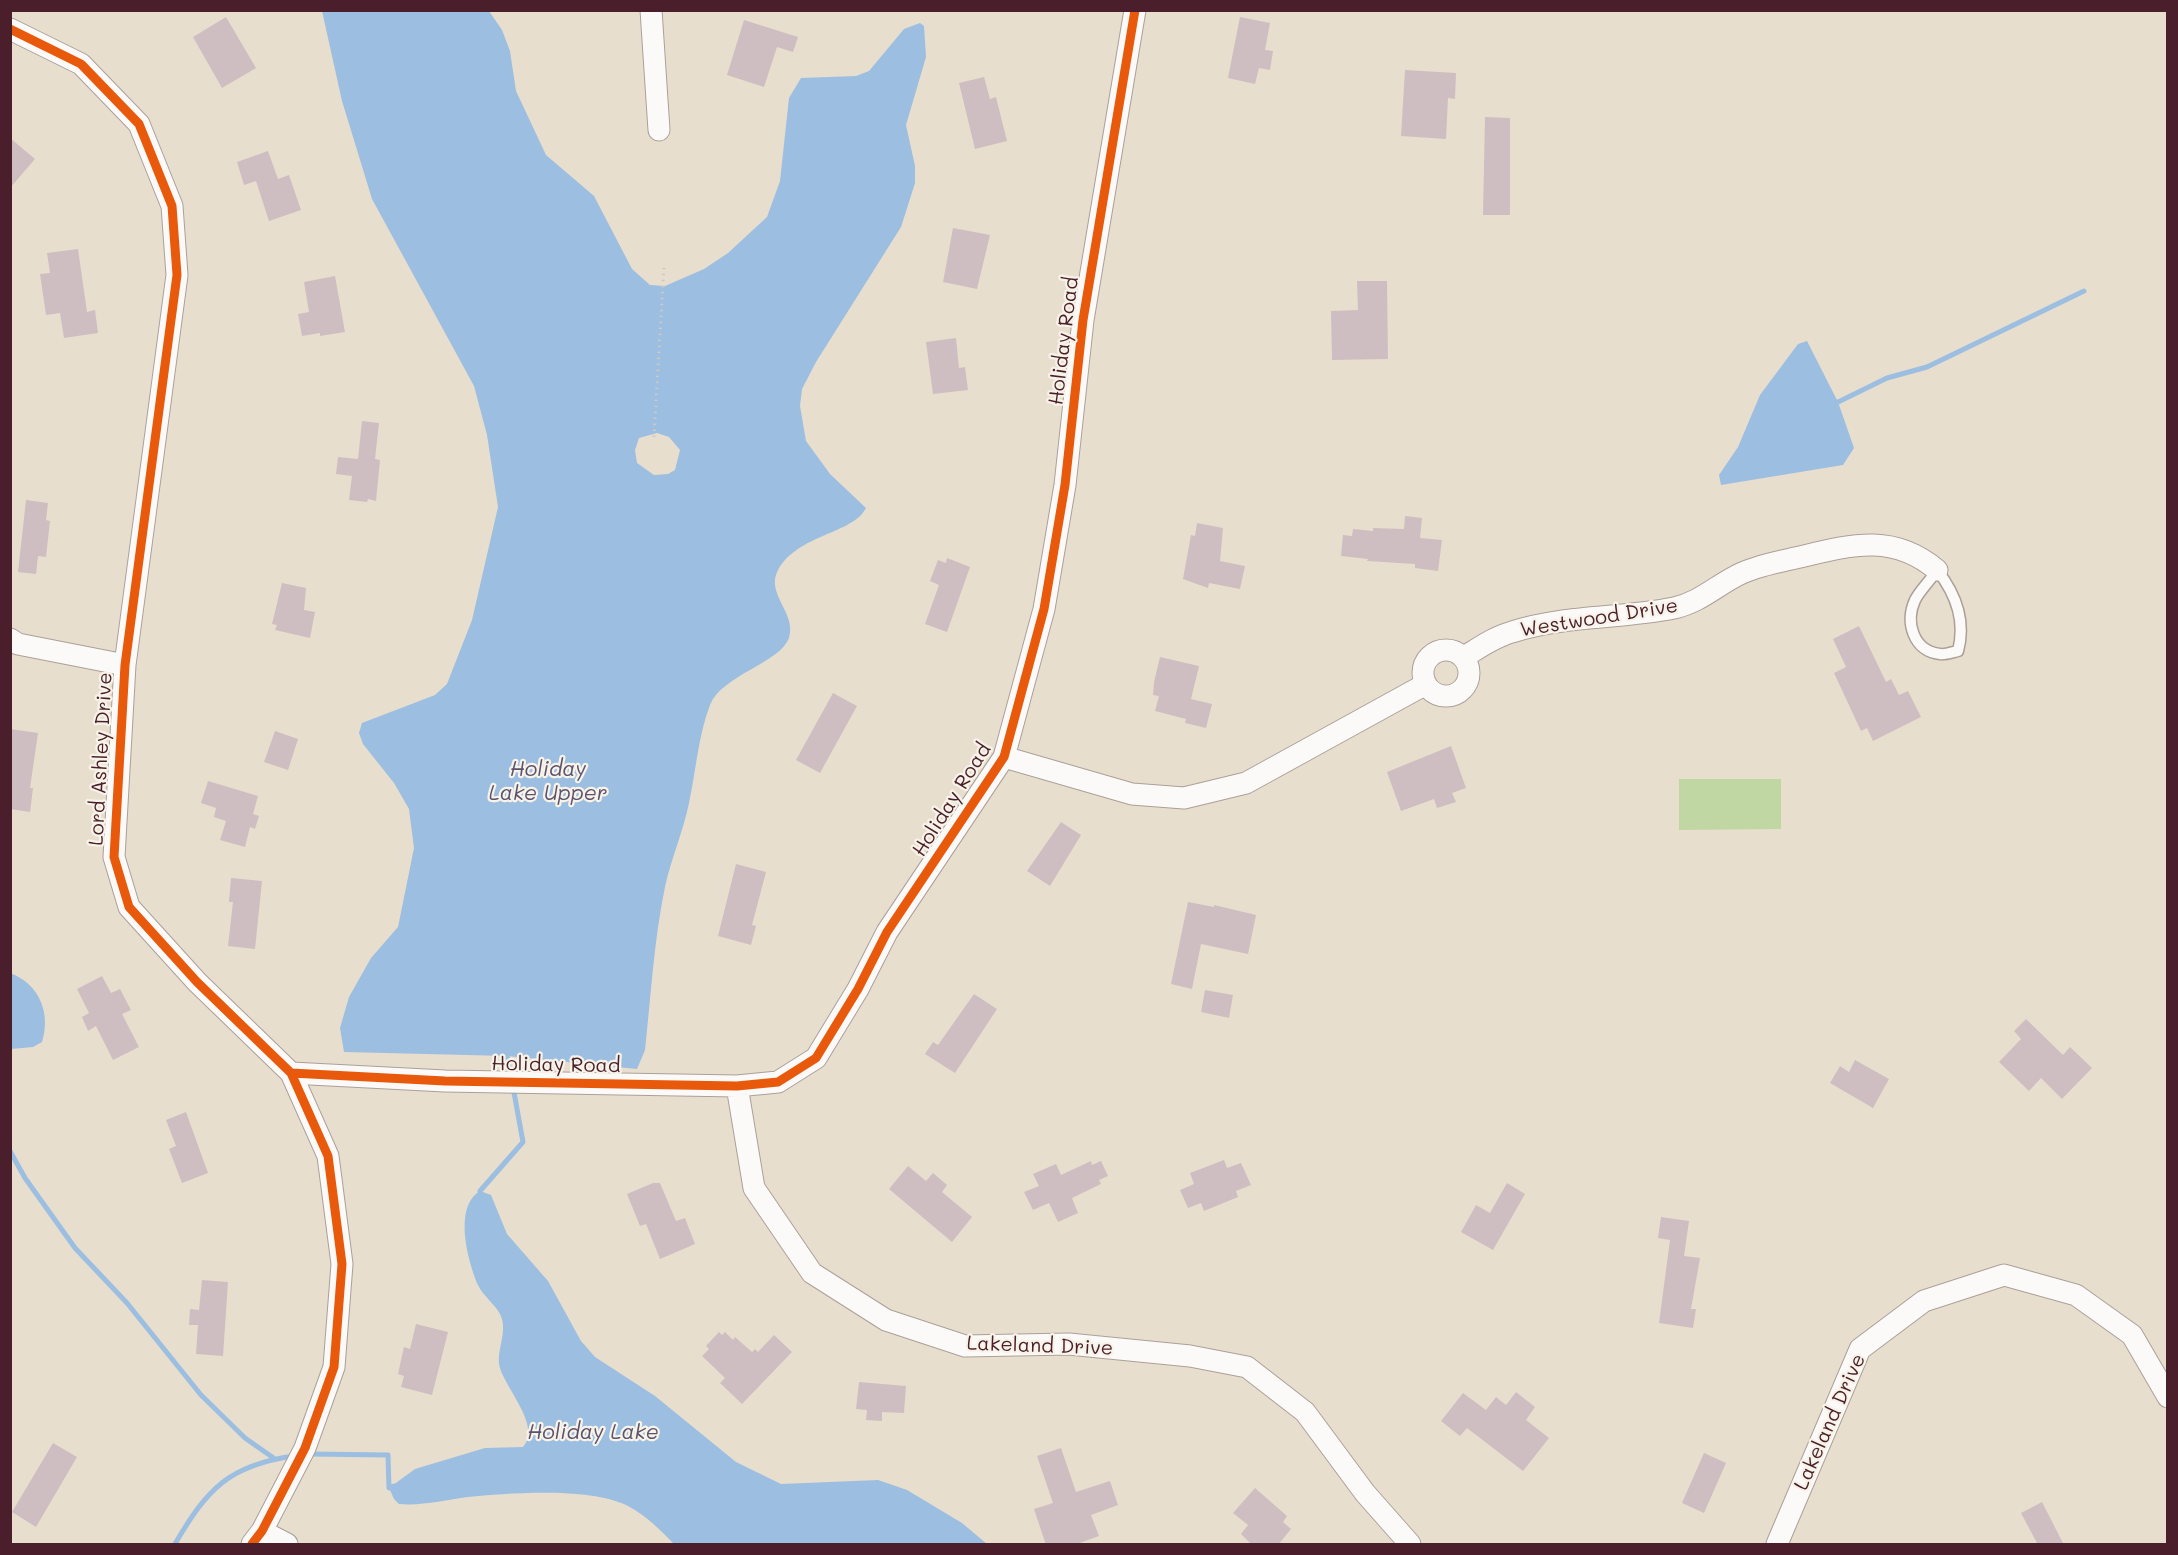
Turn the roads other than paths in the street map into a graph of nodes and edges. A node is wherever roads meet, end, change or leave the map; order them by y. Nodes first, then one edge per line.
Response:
1 (651, 10) edge
2 (1135, 10) edge
3 (10, 29) edge
4 (659, 130) dead end
5 (1937, 570) junction
6 (10, 639) edge
7 (1464, 657) junction
8 (125, 665) junction
9 (1426, 684) junction
10 (1004, 757) junction
11 (291, 1073) junction
12 (737, 1086) junction
13 (2168, 1397) edge
14 (257, 1538) edge
15 (287, 1545) edge
16 (1410, 1545) edge
17 (1777, 1545) edge

1 - 4 street
2 - 10 street, Holiday Road
3 - 8 street, Lord Ashley Drive
5 - 5 lane
5 - 7 street, Westwood Drive
6 - 8 street
7 - 9 street
7 - 9 street
8 - 11 street, Lord Ashley Drive
9 - 10 street
10 - 12 street, Holiday Road
11 - 12 street, Holiday Road
11 - 14 street, Lord Ashley Drive
12 - 16 street, Lakeland Drive
13 - 17 street, Lakeland Drive
14 - 15 street

